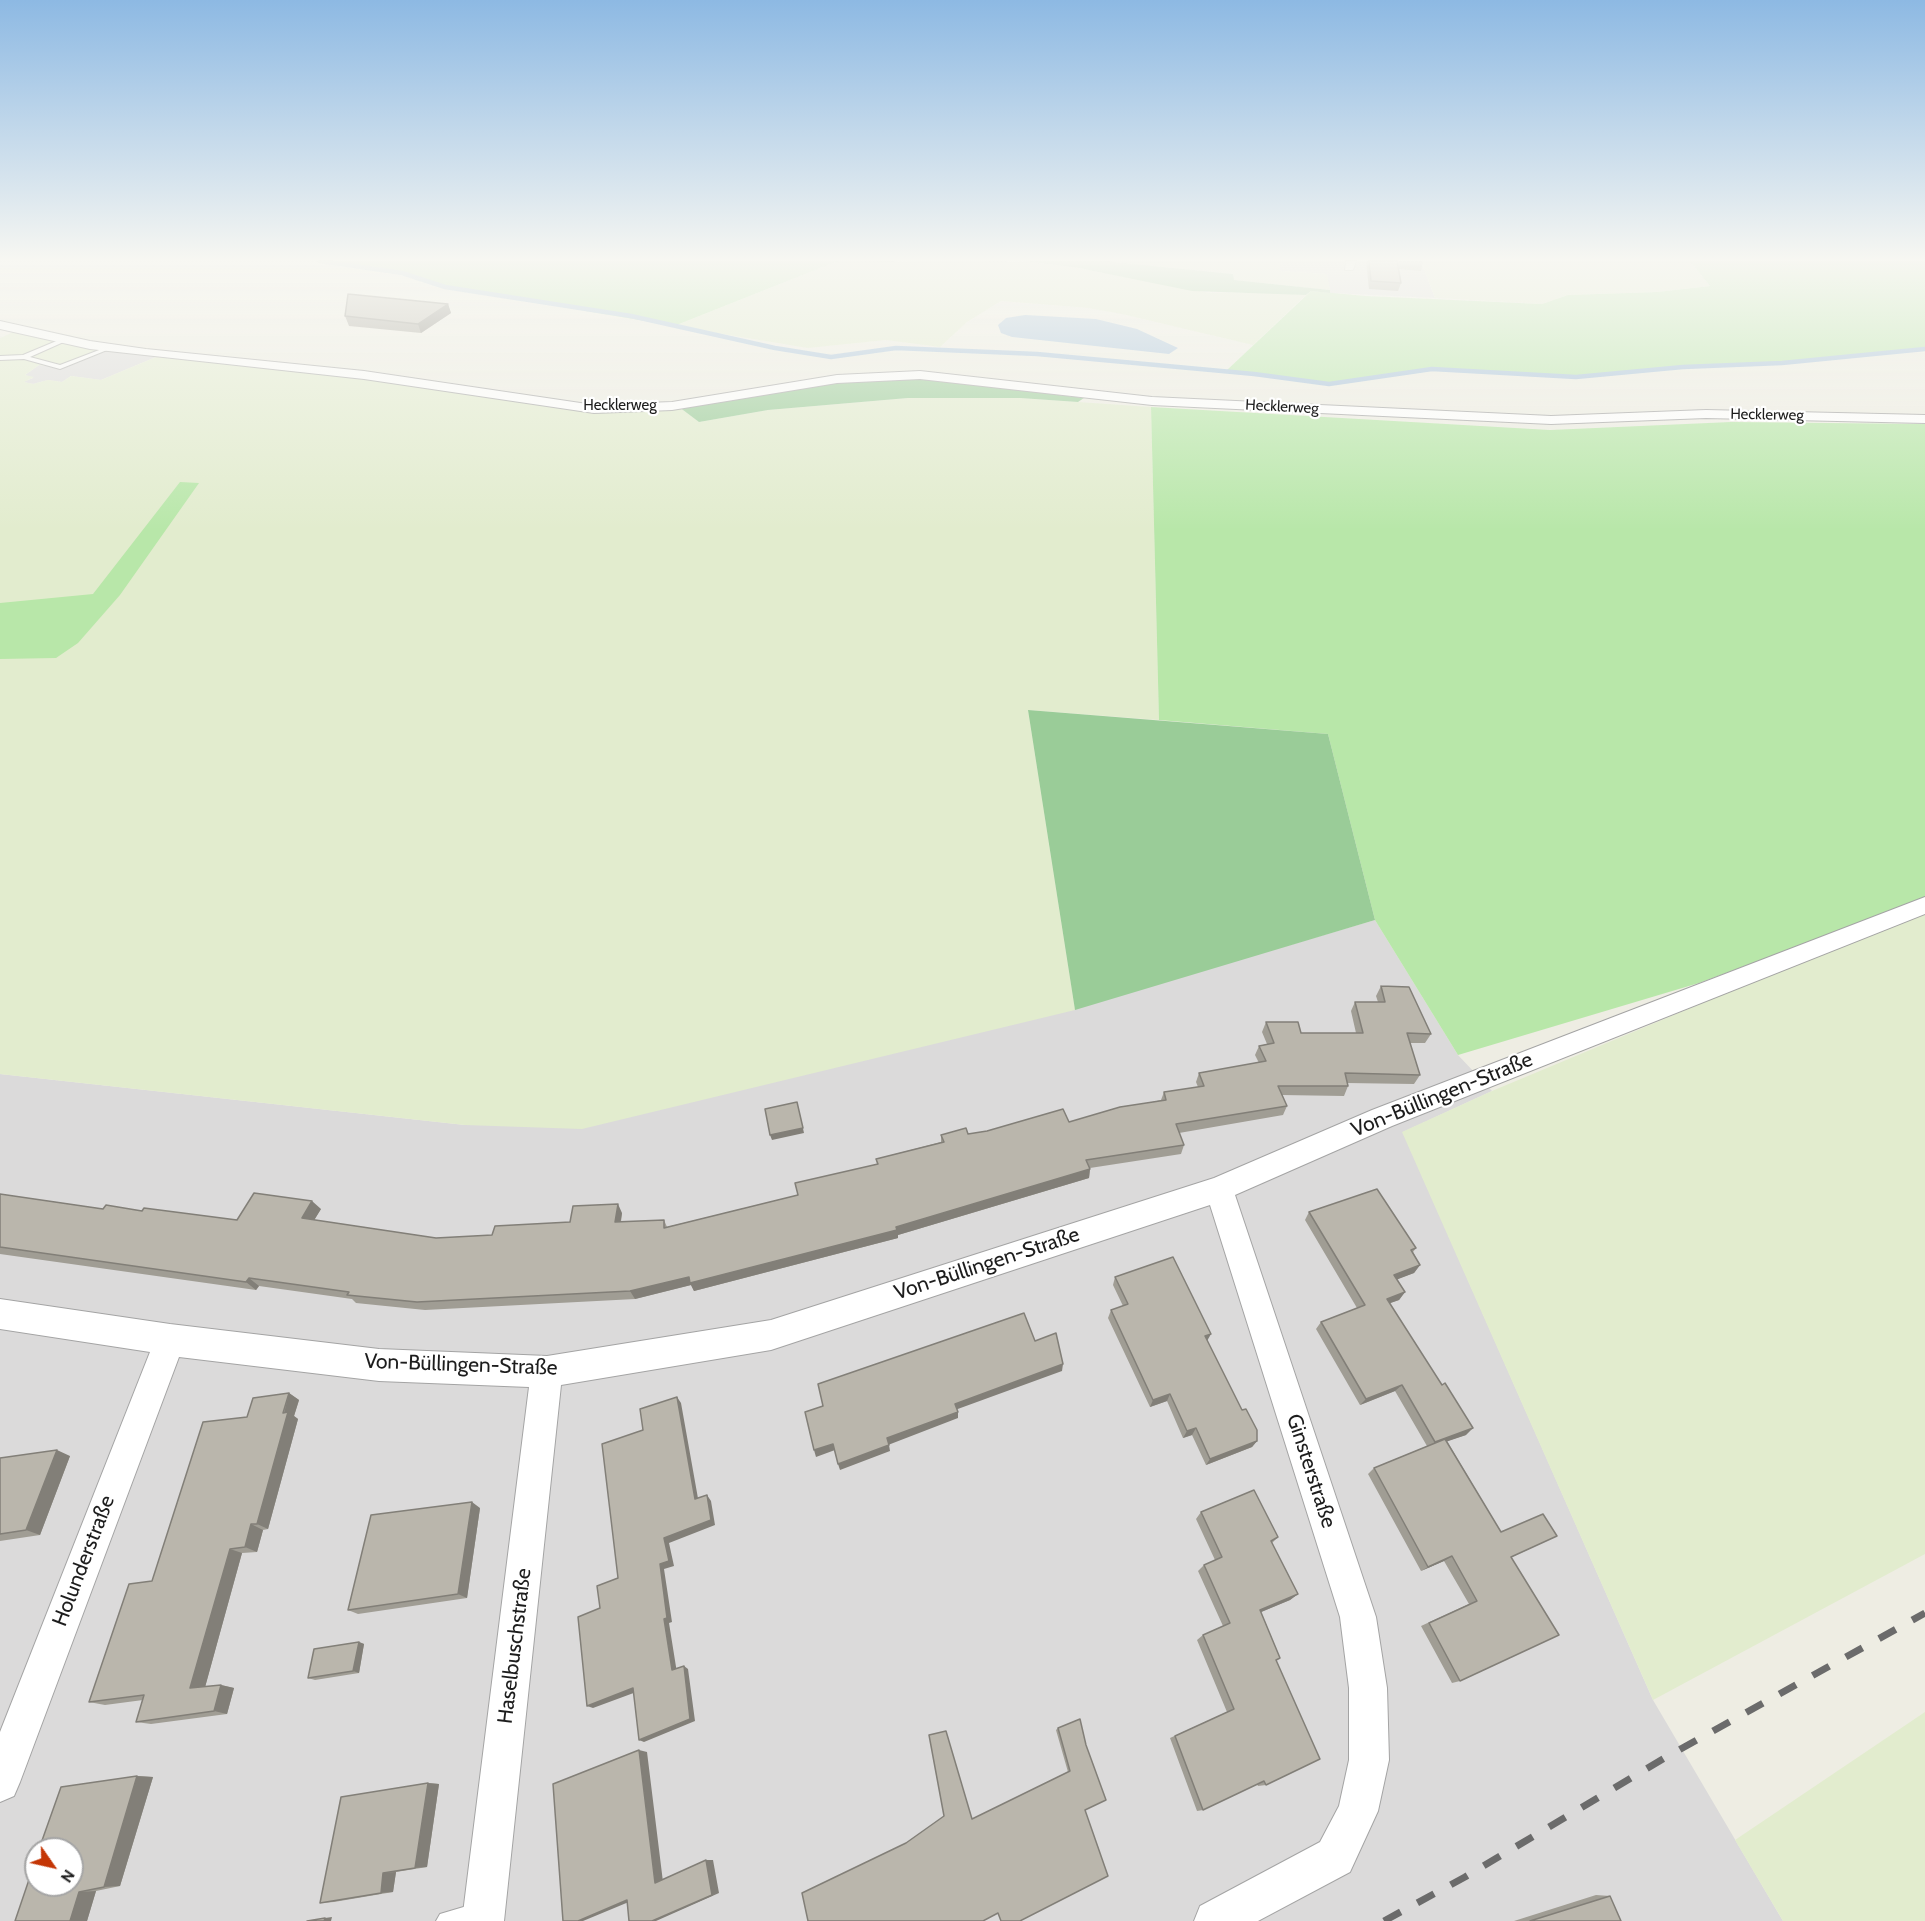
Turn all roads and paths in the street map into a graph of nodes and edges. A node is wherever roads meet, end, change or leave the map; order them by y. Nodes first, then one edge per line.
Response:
1 (39, 351) edge
2 (102, 351) edge
3 (129, 351) edge
4 (24, 357) junction
5 (0, 358) edge
6 (1925, 419) edge
7 (1925, 905) edge
8 (1219, 1189) junction
9 (0, 1314) edge
10 (170, 1340) junction
11 (548, 1372) junction
12 (0, 1782) edge
13 (484, 1917) edge
14 (447, 1921) edge
15 (1215, 1921) edge

1 - 4 lane
2 - 4 lane
3 - 6 street, Hecklerweg
4 - 5 lane
7 - 8 street, Von-Büllingen-Straße
8 - 11 street, Von-Büllingen-Straße
8 - 15 street, Ginsterstraße
9 - 10 street, Von-Büllingen-Straße
10 - 11 street, Von-Büllingen-Straße
10 - 12 street, Holunderstraße
11 - 13 street, Haselbuschstraße
13 - 14 lane

